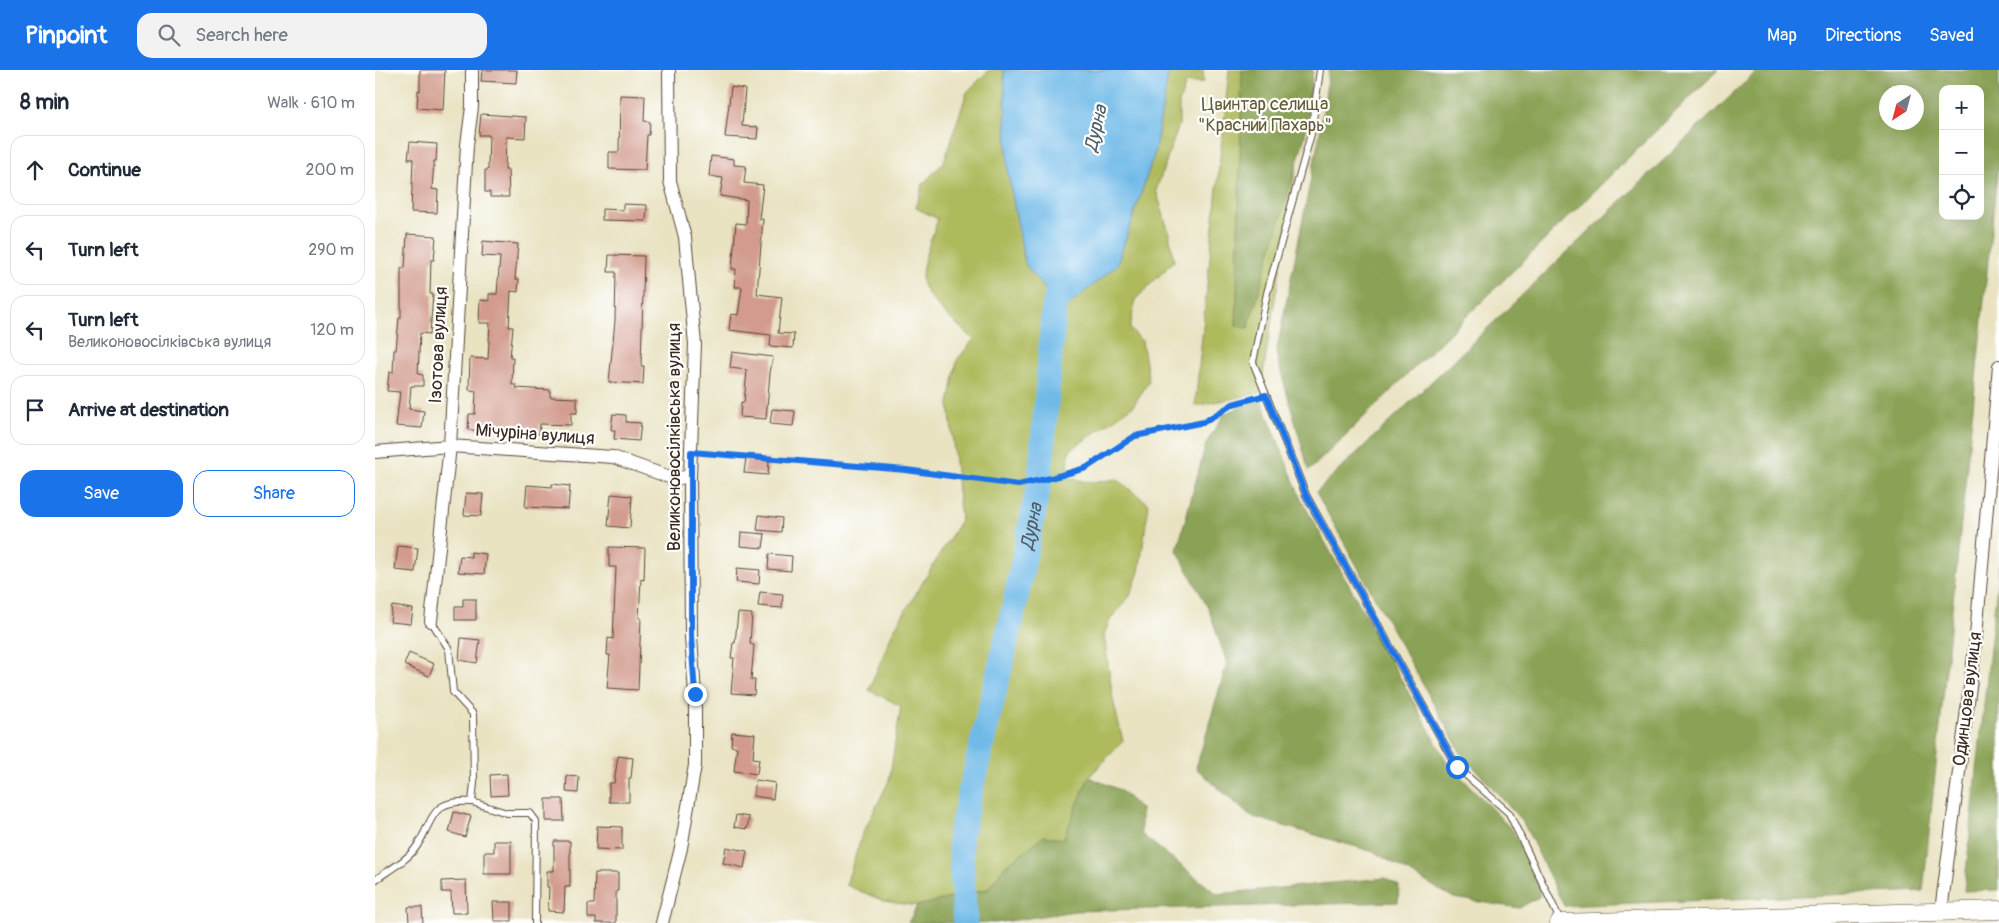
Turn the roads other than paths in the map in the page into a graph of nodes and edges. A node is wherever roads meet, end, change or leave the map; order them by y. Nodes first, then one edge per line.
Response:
1 (472, 70) edge
2 (669, 70) edge
3 (1320, 70) edge
4 (1999, 366) edge
5 (450, 446) junction
6 (375, 452) edge
7 (690, 476) junction
8 (431, 621) joint
9 (472, 802) junction
10 (375, 880) edge
11 (1999, 910) edge
12 (1941, 911) junction
13 (535, 923) edge
14 (662, 923) edge
15 (1561, 923) edge

1 - 5 street, Ізотова вулиця
2 - 7 street, Великоновосілківська вулиця
3 - 15 lane
4 - 12 street, Одинцова вулиця
5 - 6 street, Мічуріна вулиця
5 - 7 street, Мічуріна вулиця
5 - 8 street, Ізотова вулиця
7 - 14 street, Великоновосілківська вулиця
8 - 9 lane
9 - 10 lane
9 - 13 lane
11 - 12 main road
12 - 15 main road

